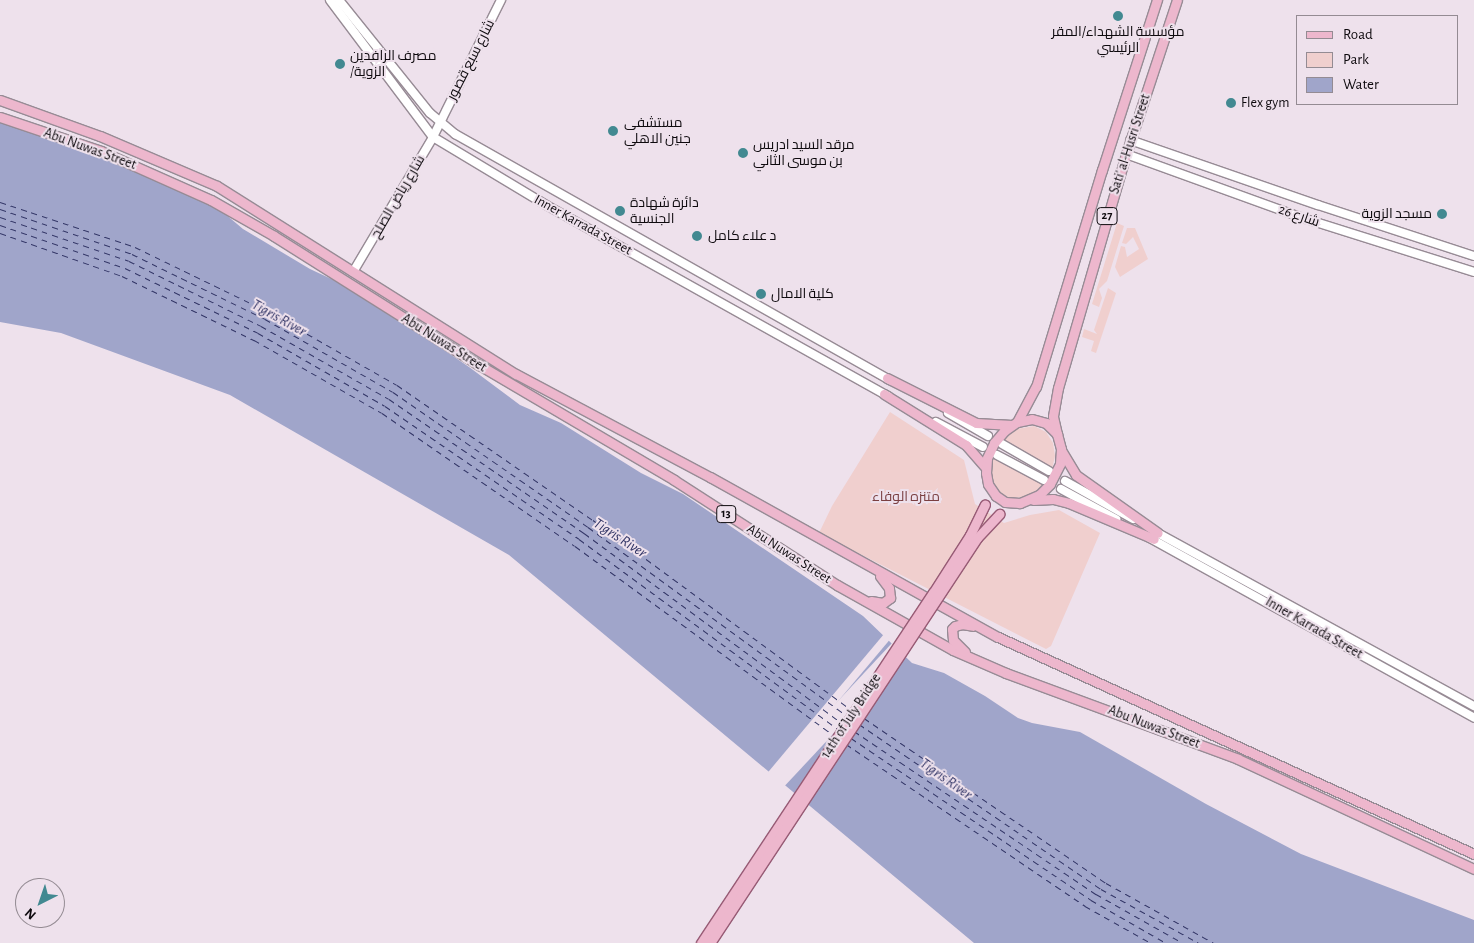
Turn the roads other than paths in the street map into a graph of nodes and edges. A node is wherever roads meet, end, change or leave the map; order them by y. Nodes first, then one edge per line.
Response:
1 (330, 0) edge
2 (339, 0) edge
3 (501, 0) edge
4 (1157, 0) edge
5 (1177, 0) edge
6 (0, 100) edge
7 (0, 116) edge
8 (440, 120) junction
9 (433, 137) junction
10 (1130, 140) junction
11 (1126, 154) junction
12 (1424, 240) junction
13 (1420, 255) junction
14 (1474, 256) edge
15 (353, 272) junction
16 (1474, 272) edge
17 (887, 378) junction
18 (884, 394) junction
19 (1015, 423) junction
20 (1057, 434) junction
21 (988, 436) dead end
22 (1002, 444) dead end
23 (983, 447) dead end
24 (1061, 449) junction
25 (997, 455) dead end
26 (986, 468) junction
27 (1049, 471) dead end
28 (1044, 480) dead end
29 (1065, 481) dead end
30 (988, 484) junction
31 (1060, 489) dead end
32 (1030, 500) junction
33 (1015, 503) junction
34 (1156, 536) junction
35 (846, 554) junction
36 (837, 585) junction
37 (998, 637) junction
38 (1006, 673) junction
39 (1474, 706) edge
40 (1474, 718) edge
41 (1474, 854) edge
42 (1474, 869) edge
43 (701, 943) edge
44 (710, 943) edge

1 - 9 main road, Inner Karrada Street
2 - 8 main road, Inner Karrada Street
3 - 8 main road, شارع سبع قصور
4 - 19 main road, Sati' al-Husri Street / 27
5 - 10 main road, Sati' al-Husri Street / 27
6 - 15 main road, Abu Nuwas Street / 13
7 - 36 main road, Abu Nuwas Street / 13
8 - 9 main road, شارع رياض الصلح
8 - 17 main road, Inner Karrada Street
9 - 15 main road, شارع رياض الصلح
9 - 18 main road, Inner Karrada Street
10 - 11 main road, Sati' al-Husri Street / 27
10 - 12 main road, شارع 26
11 - 13 main road, شارع 26
11 - 20 main road, Sati' al-Husri Street / 27
12 - 13 main road
12 - 14 main road, شارع 26
13 - 16 main road, شارع 26
15 - 35 main road, Abu Nuwas Street / 13
17 - 19 main road
17 - 21 main road, Inner Karrada Street
18 - 23 main road, Inner Karrada Street
18 - 26 main road
19 - 20 main road
19 - 26 main road
20 - 24 main road
22 - 27 main road
24 - 32 main road
24 - 34 main road
25 - 28 main road
26 - 30 main road
29 - 34 main road
30 - 33 main road
30 - 43 main road, 14th of July Bridge, bridge
31 - 34 main road
32 - 33 main road
32 - 34 main road
33 - 44 main road, 14th of July Bridge, bridge
34 - 39 main road, Inner Karrada Street
34 - 40 main road, Inner Karrada Street
35 - 36 main road
35 - 37 main road, Abu Nuwas Street / 13
36 - 38 main road, Abu Nuwas Street / 13
37 - 38 main road
37 - 41 main road, Abu Nuwas Street / 13
38 - 42 main road, Abu Nuwas Street / 13

